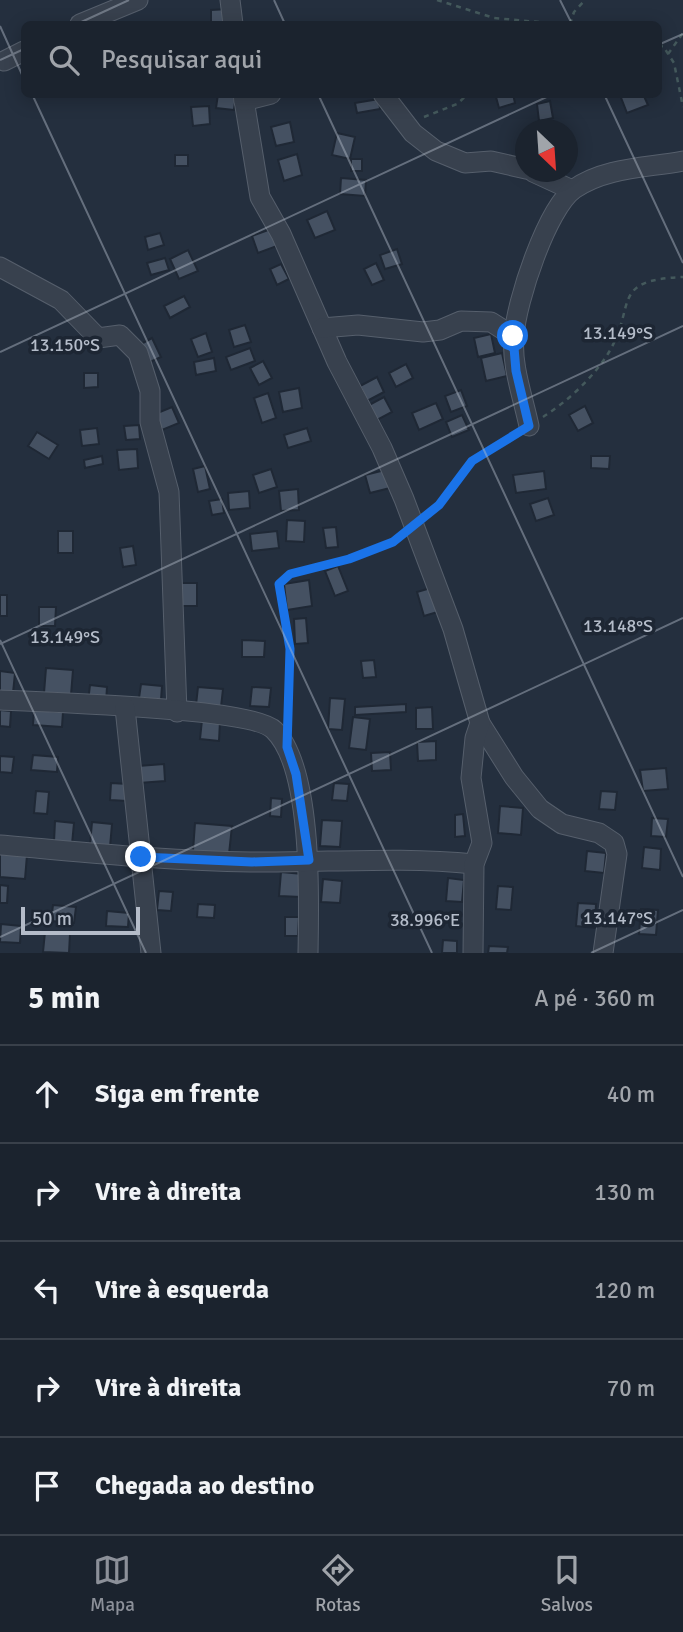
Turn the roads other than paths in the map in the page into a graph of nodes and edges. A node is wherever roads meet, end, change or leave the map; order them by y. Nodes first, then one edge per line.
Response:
1 (138, 0) edge
2 (230, 0) edge
3 (87, 21) edge
4 (233, 21) edge
5 (21, 52) edge
6 (4, 61) dead end
7 (243, 98) edge
8 (386, 98) edge
9 (683, 161) edge
10 (515, 166) edge
11 (555, 182) edge
12 (572, 190) junction
13 (0, 267) edge
14 (323, 328) junction
15 (513, 336) junction
16 (529, 426) road end
17 (0, 701) edge
18 (125, 708) junction
19 (177, 712) junction
20 (480, 723) junction
21 (0, 845) edge
22 (141, 857) junction
23 (309, 860) junction
24 (474, 864) junction
25 (151, 953) edge
26 (308, 953) edge
27 (473, 953) edge
28 (604, 953) edge

1 - 3 street
2 - 4 street
5 - 6 street
7 - 14 street
8 - 10 street
9 - 12 street
11 - 12 street
12 - 15 street
13 - 19 street
14 - 15 street
14 - 20 street
15 - 16 street
17 - 18 street
18 - 19 street
18 - 22 street
19 - 23 street
20 - 24 street
20 - 28 street
21 - 22 street
22 - 23 street
22 - 25 street
23 - 24 street
23 - 26 street
24 - 27 street

